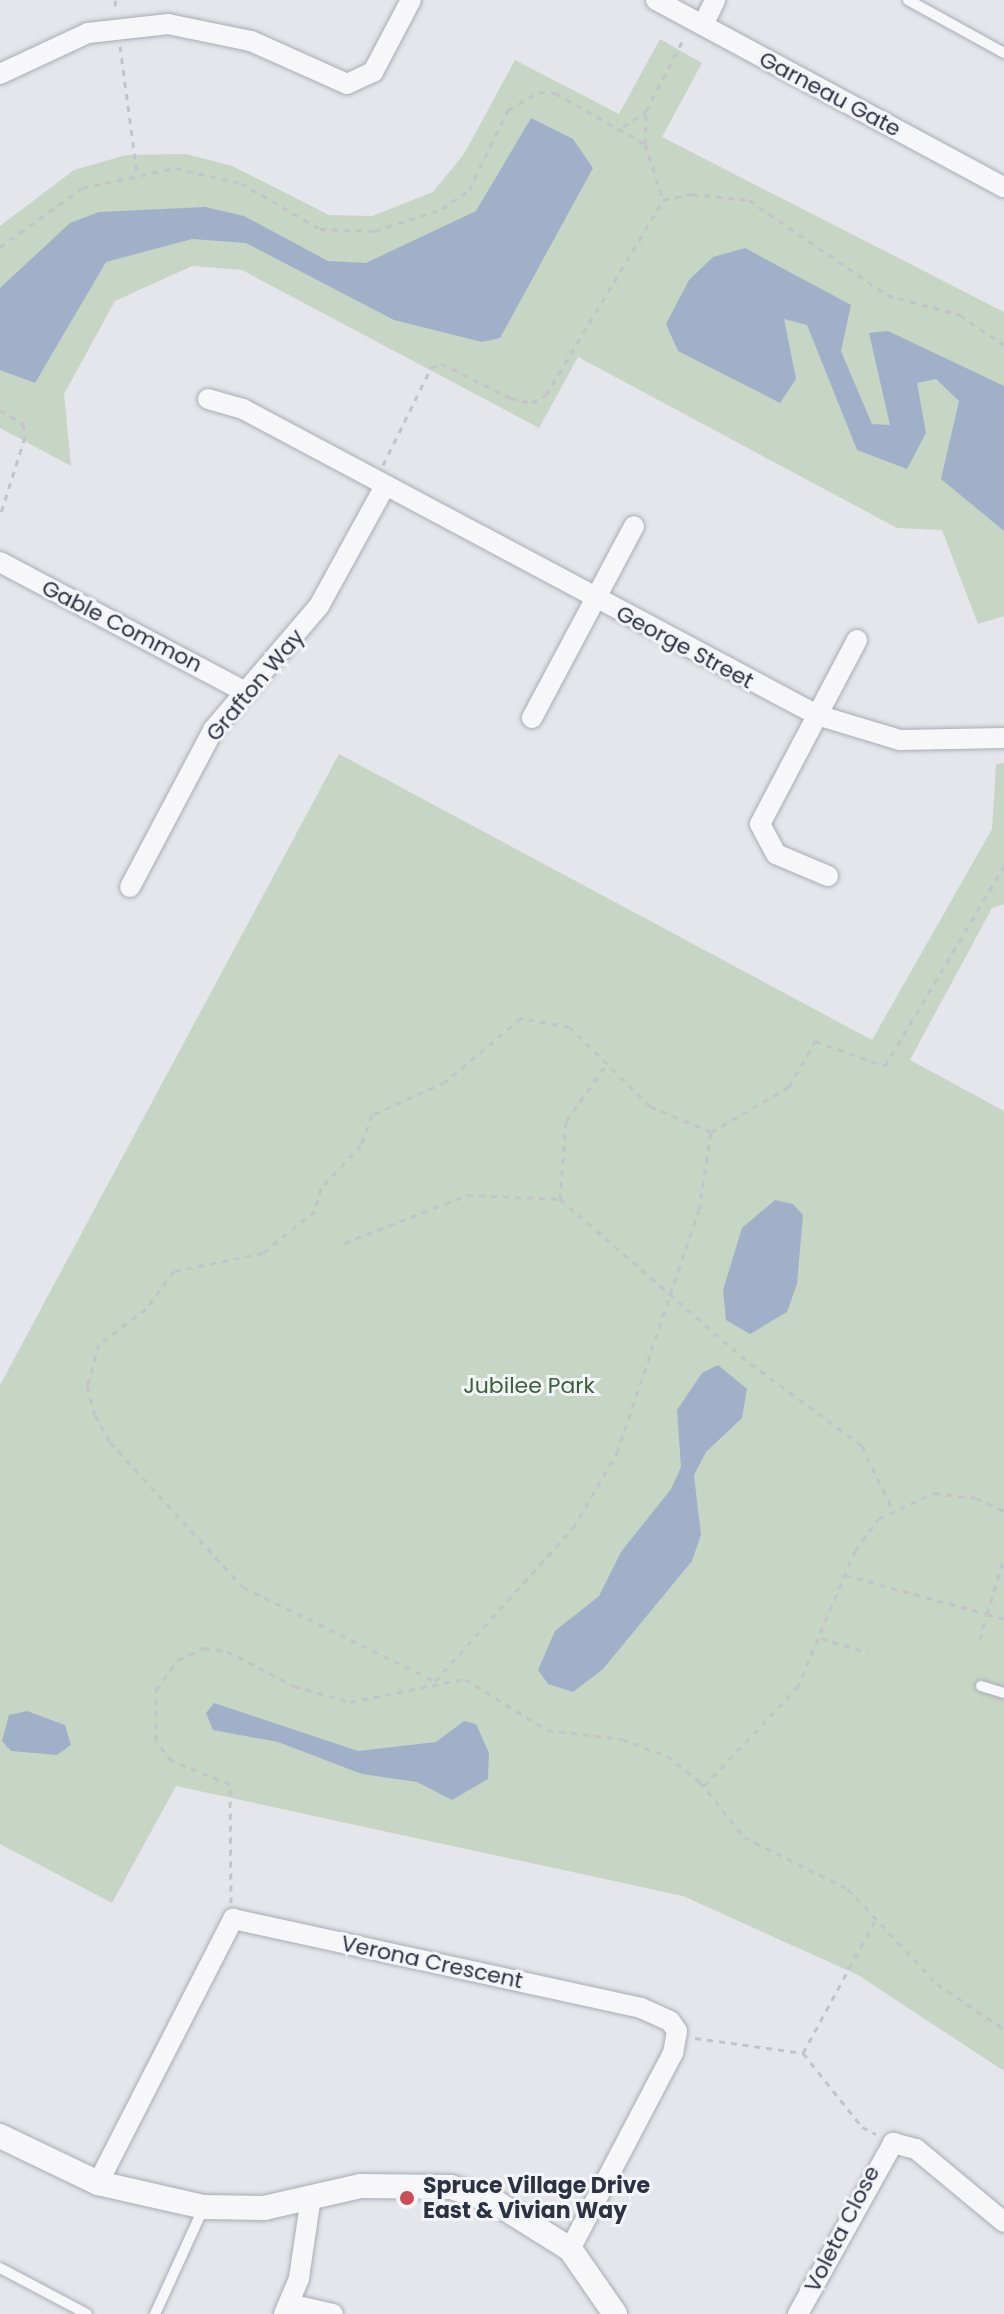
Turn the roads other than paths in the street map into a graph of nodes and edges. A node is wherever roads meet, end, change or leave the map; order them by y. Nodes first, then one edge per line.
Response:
1 (411, 0) edge
2 (656, 0) edge
3 (715, 0) edge
4 (908, 0) edge
5 (694, 20) junction
6 (1004, 53) edge
7 (0, 74) edge
8 (1004, 187) edge
9 (208, 399) dead end
10 (383, 477) junction
11 (634, 526) dead end
12 (0, 562) edge
13 (595, 600) junction
14 (857, 640) dead end
15 (244, 691) junction
16 (817, 715) junction
17 (532, 718) dead end
18 (1004, 738) edge
19 (828, 876) dead end
20 (130, 887) dead end
21 (981, 1686) dead end
22 (1004, 1693) edge
23 (0, 2136) edge
24 (98, 2183) junction
25 (311, 2197) junction
26 (204, 2207) junction
27 (1004, 2222) edge
28 (570, 2249) junction
29 (0, 2268) edge
30 (287, 2309) edge
31 (87, 2314) edge
32 (155, 2314) edge
33 (333, 2314) edge
34 (615, 2314) edge
35 (798, 2314) edge

1 - 7 street
2 - 5 street, Garneau Gate
3 - 5 street
4 - 6 lane
5 - 8 street, Garneau Gate
9 - 10 street, George Street
10 - 13 street, George Street
10 - 15 street, Grafton Way
11 - 13 street
12 - 15 street, Gable Common
13 - 16 street, George Street
13 - 17 street
14 - 16 street
15 - 20 street, Grafton Way
16 - 18 street, George Street
16 - 19 street
21 - 22 lane
23 - 24 street
24 - 26 street
24 - 28 street, Verona Crescent
25 - 26 street
25 - 28 street
25 - 30 street
26 - 32 lane
27 - 35 street, Voleta Close
28 - 34 street
29 - 31 lane
30 - 33 street

